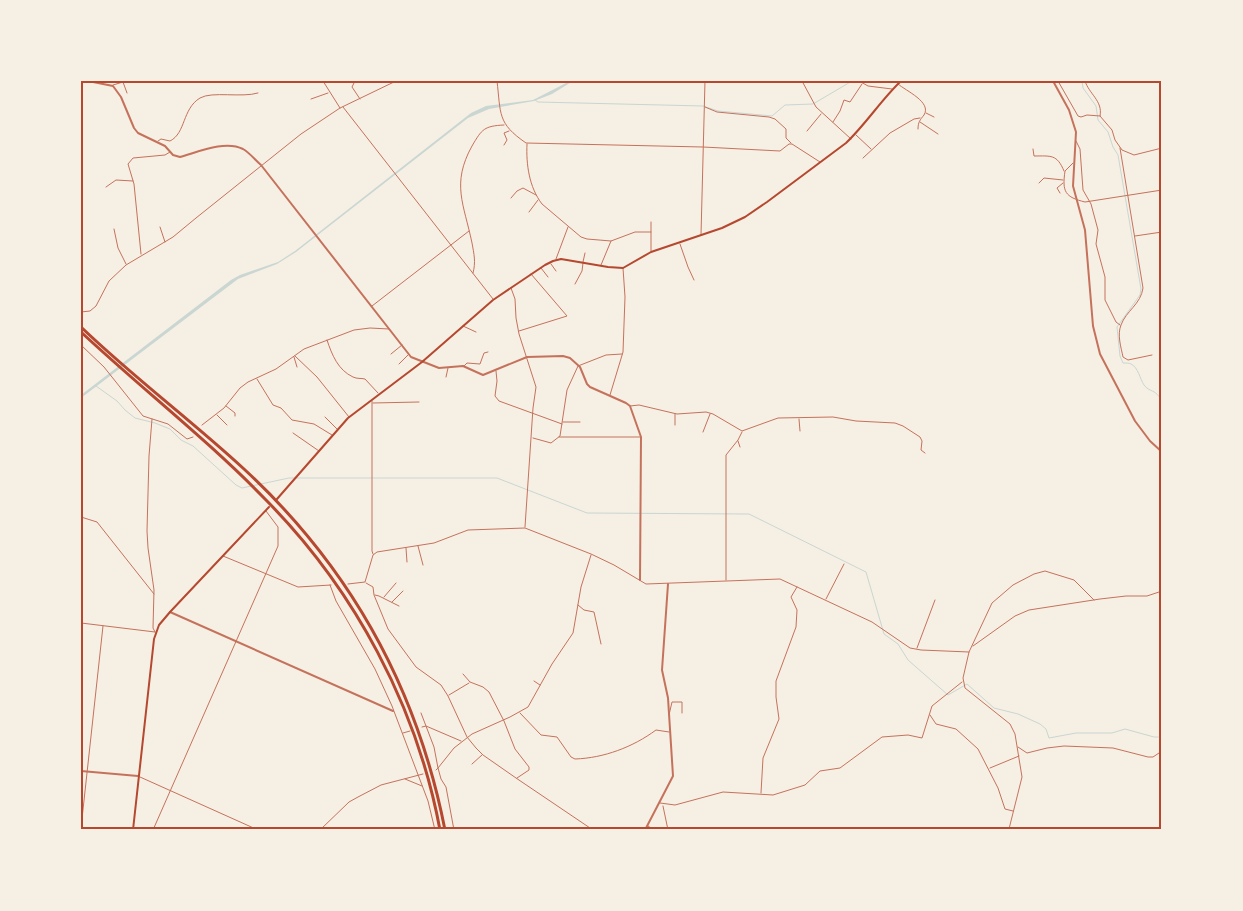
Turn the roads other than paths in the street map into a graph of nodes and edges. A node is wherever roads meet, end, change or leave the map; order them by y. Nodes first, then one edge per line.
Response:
1 (88, 81) edge
2 (323, 81) edge
3 (396, 81) edge
4 (497, 81) edge
5 (705, 81) edge
6 (802, 81) edge
7 (901, 81) edge
8 (1053, 81) edge
9 (1058, 81) edge
10 (1085, 81) edge
11 (354, 82) edge
12 (861, 83) edge
13 (898, 84) junction
14 (112, 86) junction
15 (892, 89) junction
16 (329, 92) junction
17 (127, 93) dead end
18 (258, 93) dead end
19 (311, 99) dead end
20 (360, 99) junction
21 (343, 107) junction
22 (704, 107) junction
23 (340, 108) junction
24 (925, 112) junction
25 (822, 113) junction
26 (1079, 116) junction
27 (1099, 116) junction
28 (934, 117) dead end
29 (920, 120) junction
30 (833, 122) junction
31 (1074, 123) junction
32 (505, 124) junction
33 (918, 129) dead end
34 (510, 130) junction
35 (807, 131) dead end
36 (856, 134) junction
37 (938, 134) dead end
38 (851, 139) junction
39 (1076, 141) junction
40 (157, 142) junction
41 (527, 143) junction
42 (792, 144) junction
43 (504, 145) dead end
44 (703, 147) junction
45 (1120, 148) junction
46 (1162, 148) edge
47 (871, 149) junction
48 (1033, 149) dead end
49 (170, 152) junction
50 (863, 158) dead end
51 (820, 162) junction
52 (1073, 163) junction
53 (261, 165) junction
54 (1064, 171) junction
55 (133, 181) junction
56 (1063, 181) junction
57 (1039, 183) dead end
58 (106, 187) dead end
59 (1162, 190) edge
60 (1060, 193) dead end
61 (1125, 195) junction
62 (537, 196) junction
63 (511, 198) dead end
64 (539, 200) junction
65 (1076, 200) junction
66 (1090, 201) junction
67 (529, 212) dead end
68 (651, 222) dead end
69 (160, 227) dead end
70 (568, 227) junction
71 (114, 229) dead end
72 (469, 231) junction
73 (651, 232) junction
74 (1162, 232) edge
75 (701, 236) junction
76 (1135, 236) junction
77 (611, 241) junction
78 (165, 242) junction
79 (679, 243) junction
80 (451, 245) junction
81 (651, 252) junction
82 (585, 254) dead end
83 (141, 255) junction
84 (556, 260) junction
85 (550, 262) junction
86 (583, 262) junction
87 (126, 265) junction
88 (601, 266) junction
89 (541, 268) junction
90 (623, 268) junction
91 (556, 271) dead end
92 (473, 274) junction
93 (532, 274) junction
94 (548, 277) dead end
95 (694, 280) dead end
96 (575, 284) dead end
97 (511, 288) junction
98 (493, 300) junction
99 (372, 307) junction
100 (81, 312) edge
101 (1119, 324) junction
102 (463, 326) junction
103 (81, 327) edge
104 (389, 329) junction
105 (81, 332) edge
106 (476, 332) dead end
107 (519, 332) junction
108 (327, 340) junction
109 (81, 345) edge
110 (402, 345) junction
111 (488, 352) dead end
112 (391, 354) dead end
113 (409, 354) junction
114 (622, 354) junction
115 (1152, 355) dead end
116 (294, 356) junction
117 (527, 358) junction
118 (422, 362) junction
119 (399, 364) dead end
120 (463, 366) junction
121 (578, 366) junction
122 (297, 367) dead end
123 (448, 368) junction
124 (496, 370) junction
125 (446, 377) dead end
126 (256, 378) junction
127 (380, 394) junction
128 (609, 396) junction
129 (372, 401) junction
130 (419, 402) dead end
131 (226, 406) junction
132 (630, 406) junction
133 (533, 413) junction
134 (710, 413) junction
135 (676, 414) junction
136 (217, 415) junction
137 (235, 416) dead end
138 (326, 417) dead end
139 (349, 417) junction
140 (800, 418) junction
141 (152, 419) junction
142 (580, 422) dead end
143 (562, 423) junction
144 (202, 425) dead end
145 (227, 425) dead end
146 (674, 425) dead end
147 (337, 429) junction
148 (742, 431) junction
149 (800, 431) dead end
150 (703, 432) dead end
151 (293, 434) dead end
152 (332, 435) junction
153 (193, 437) dead end
154 (559, 437) junction
155 (641, 437) junction
156 (532, 438) junction
157 (738, 440) junction
158 (740, 447) dead end
159 (318, 452) junction
160 (1162, 452) edge
161 (925, 453) dead end
162 (274, 497) junction
163 (269, 507) dead end
164 (265, 511) junction
165 (81, 517) edge
166 (525, 528) junction
167 (418, 546) junction
168 (406, 547) junction
169 (374, 554) junction
170 (591, 554) junction
171 (222, 556) junction
172 (407, 562) dead end
173 (844, 564) dead end
174 (423, 565) dead end
175 (265, 574) junction
176 (640, 580) junction
177 (726, 581) junction
178 (365, 582) junction
179 (396, 583) dead end
180 (348, 584) dead end
181 (668, 584) junction
182 (798, 586) junction
183 (404, 591) dead end
184 (1162, 591) edge
185 (154, 595) junction
186 (374, 595) junction
187 (383, 598) junction
188 (826, 600) junction
189 (935, 600) dead end
190 (1094, 600) junction
191 (392, 602) junction
192 (578, 605) junction
193 (399, 606) dead end
194 (170, 612) junction
195 (81, 623) edge
196 (103, 626) junction
197 (156, 632) junction
198 (236, 641) junction
199 (601, 644) dead end
200 (972, 647) junction
201 (917, 649) junction
202 (969, 652) junction
203 (463, 674) dead end
204 (534, 681) dead end
205 (470, 682) junction
206 (963, 682) junction
207 (541, 685) junction
208 (448, 696) junction
209 (393, 711) junction
210 (421, 712) dead end
211 (520, 712) junction
212 (682, 713) dead end
213 (930, 714) junction
214 (669, 715) junction
215 (503, 720) junction
216 (426, 726) junction
217 (422, 727) dead end
218 (410, 731) dead end
219 (669, 732) junction
220 (403, 733) junction
221 (467, 737) junction
222 (462, 741) junction
223 (1018, 746) junction
224 (1162, 751) edge
225 (483, 755) junction
226 (1019, 756) junction
227 (472, 764) dead end
228 (438, 768) junction
229 (989, 768) junction
230 (436, 770) dead end
231 (81, 771) edge
232 (87, 772) junction
233 (422, 774) dead end
234 (418, 775) junction
235 (138, 776) junction
236 (516, 778) junction
237 (405, 779) junction
238 (422, 786) junction
239 (170, 791) junction
240 (761, 795) junction
241 (660, 804) junction
242 (663, 805) junction
243 (1013, 811) junction
244 (648, 825) junction
245 (81, 828) edge
246 (132, 830) edge
247 (153, 830) edge
248 (258, 830) edge
249 (320, 830) edge
250 (435, 830) edge
251 (440, 830) edge
252 (445, 830) edge
253 (454, 830) edge
254 (593, 830) edge
255 (645, 830) edge
256 (654, 830) edge
257 (668, 830) edge
258 (1010, 830) edge

1 - 14 street
2 - 16 street
3 - 20 street
4 - 32 street
5 - 22 street
6 - 25 street
7 - 13 main road
8 - 31 street
9 - 26 street
10 - 27 street
11 - 20 street
12 - 15 street
12 - 30 street
13 - 15 main road
13 - 24 street
14 - 17 street
14 - 40 street
15 - 36 main road
16 - 19 street
16 - 23 street
18 - 40 street
20 - 21 street
21 - 23 street
21 - 80 street
22 - 42 street
22 - 44 street
23 - 53 street
24 - 28 street
24 - 29 street
25 - 30 street
25 - 35 street
26 - 27 street
26 - 31 street
27 - 45 street
29 - 33 street
29 - 37 street
29 - 47 street
30 - 38 street
31 - 39 street
32 - 34 street
32 - 72 street
34 - 41 street
34 - 43 street
36 - 38 main road
36 - 47 street
38 - 51 main road
39 - 52 street
39 - 66 street
40 - 49 street
41 - 44 street
41 - 62 street
42 - 44 street
42 - 51 street
44 - 75 street
45 - 46 street
45 - 61 street
47 - 50 street
48 - 54 street
49 - 53 street
49 - 55 street
51 - 75 main road
52 - 54 street
52 - 65 street
53 - 78 street
53 - 99 street
54 - 56 street
55 - 58 street
55 - 83 street
56 - 57 street
56 - 60 street
56 - 65 street
59 - 61 street
61 - 66 street
61 - 76 street
62 - 63 street
62 - 64 street
64 - 67 street
64 - 70 street
65 - 66 street
65 - 160 street
66 - 101 street
68 - 73 street
69 - 78 street
70 - 77 street
70 - 84 street
71 - 87 street
72 - 80 street
72 - 92 street
73 - 77 street
73 - 81 street
74 - 76 street
75 - 79 main road
76 - 101 street
77 - 88 street
78 - 83 street
79 - 81 main road
79 - 95 street
80 - 92 street
80 - 99 street
81 - 90 main road
82 - 86 street
83 - 87 street
84 - 85 main road
84 - 86 main road
85 - 89 main road
85 - 91 street
86 - 88 main road
86 - 96 street
87 - 100 street
88 - 90 main road
89 - 93 main road
89 - 94 street
90 - 114 street
92 - 98 street
93 - 97 main road
93 - 107 street
97 - 98 main road
97 - 107 street
98 - 102 main road
99 - 104 street
101 - 115 street
102 - 106 street
102 - 118 main road
103 - 162 highway
104 - 108 street
104 - 110 street
105 - 251 highway
107 - 117 street
108 - 116 street
108 - 127 street
109 - 141 street
110 - 112 street
110 - 113 street
111 - 120 street
113 - 118 street
113 - 119 street
114 - 121 street
114 - 128 street
116 - 122 street
116 - 126 street
116 - 139 street
117 - 121 street
117 - 124 street
117 - 133 street
118 - 123 street
118 - 127 main road
120 - 123 street
120 - 124 street
121 - 128 street
121 - 143 street
123 - 125 street
124 - 133 street
126 - 131 street
126 - 152 street
127 - 129 main road
128 - 132 street
129 - 130 street
129 - 139 main road
129 - 169 street
131 - 136 street
131 - 137 street
132 - 135 street
132 - 155 street
133 - 143 street
133 - 156 street
134 - 135 street
134 - 148 street
134 - 150 street
135 - 146 street
136 - 144 street
136 - 145 street
138 - 147 street
139 - 147 main road
140 - 148 street
140 - 149 street
140 - 161 street
141 - 153 street
141 - 185 street
142 - 143 street
143 - 154 street
147 - 152 main road
148 - 157 street
151 - 159 street
152 - 159 main road
154 - 155 street
154 - 156 street
155 - 176 street
156 - 166 street
157 - 158 street
157 - 177 street
159 - 162 main road
162 - 252 highway
163 - 164 main road
164 - 171 main road
164 - 175 street
165 - 185 street
166 - 167 street
166 - 170 street
167 - 168 street
167 - 174 street
168 - 169 street
168 - 172 street
169 - 178 street
170 - 176 street
170 - 192 street
171 - 175 street
171 - 194 main road
173 - 188 street
175 - 198 street
175 - 209 street
176 - 181 street
177 - 181 street
177 - 182 street
178 - 180 street
178 - 186 street
179 - 187 street
181 - 214 street
182 - 188 street
182 - 240 street
183 - 191 street
184 - 190 street
185 - 197 street
186 - 187 street
186 - 208 street
187 - 191 street
188 - 201 street
189 - 201 street
190 - 200 street
190 - 200 street
191 - 193 street
192 - 199 street
192 - 207 street
194 - 197 main road
194 - 198 street
195 - 196 street
196 - 197 street
196 - 232 street
197 - 235 main road
198 - 209 street
198 - 239 street
200 - 202 street
201 - 202 street
202 - 206 street
203 - 205 street
204 - 207 street
205 - 208 street
205 - 215 street
206 - 213 street
206 - 223 street
207 - 211 street
208 - 221 street
209 - 220 street
210 - 216 street
211 - 215 street
211 - 219 street
212 - 214 street
213 - 229 street
213 - 240 street
214 - 219 street
215 - 221 street
215 - 236 street
216 - 217 street
216 - 222 street
216 - 228 street
218 - 220 street
219 - 241 street
220 - 234 street
221 - 222 street
221 - 225 street
222 - 228 street
223 - 224 street
223 - 226 street
225 - 227 street
225 - 236 street
226 - 229 street
226 - 243 street
228 - 230 street
228 - 253 street
229 - 243 street
231 - 232 street
232 - 235 street
232 - 245 street
233 - 234 street
234 - 237 street
234 - 238 street
235 - 239 street
235 - 246 main road
236 - 254 street
237 - 238 street
237 - 249 street
238 - 250 street
239 - 247 street
239 - 248 street
240 - 242 street
241 - 242 street
241 - 244 street
242 - 257 street
243 - 258 street
244 - 255 street
244 - 256 street

